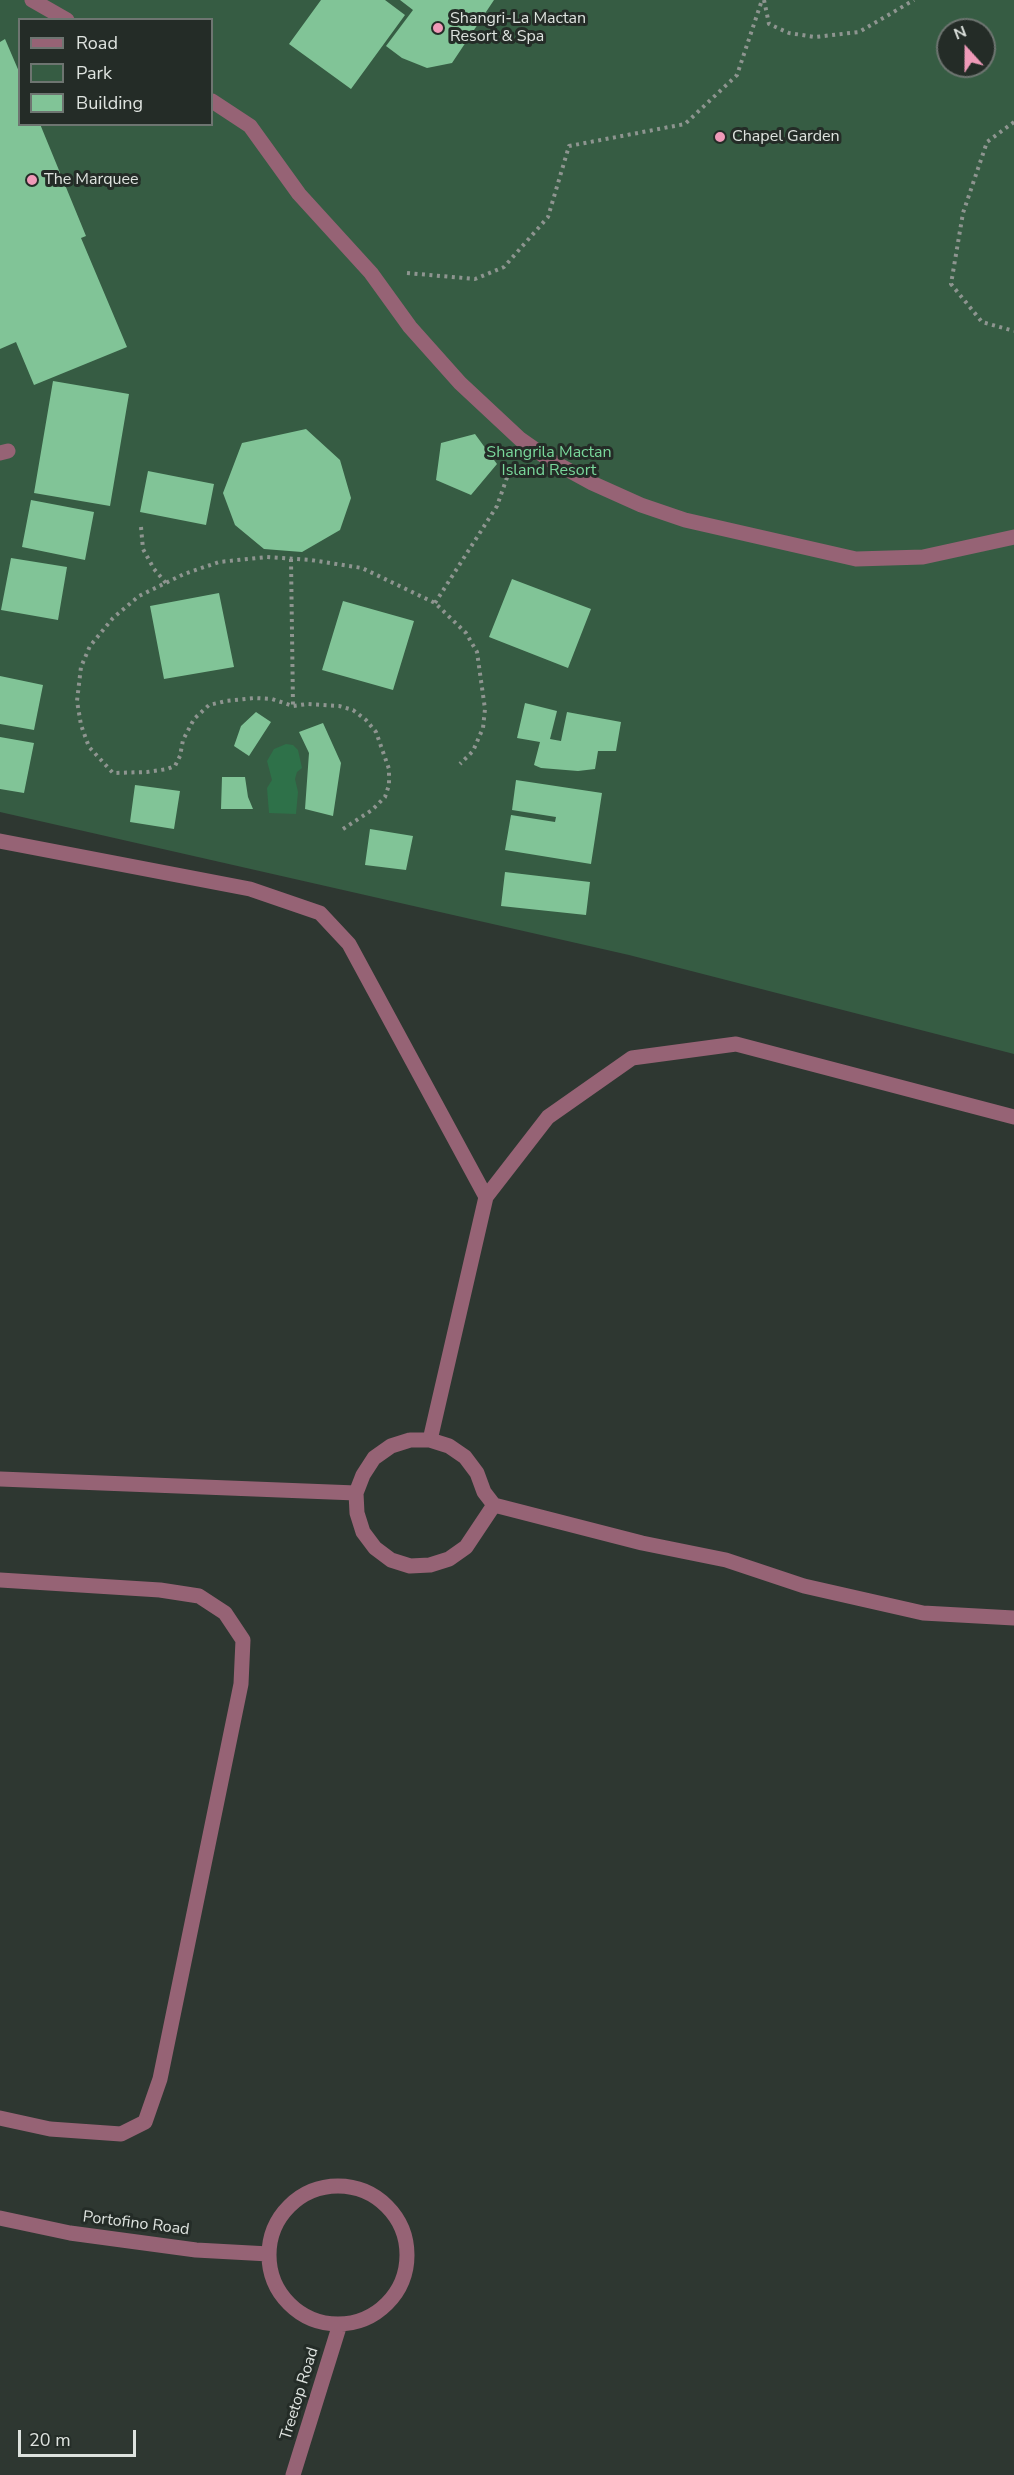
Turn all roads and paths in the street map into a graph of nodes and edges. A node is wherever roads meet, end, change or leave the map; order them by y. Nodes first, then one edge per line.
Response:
1 (32, 0) edge
2 (763, 0) edge
3 (914, 0) edge
4 (64, 18) edge
5 (213, 102) edge
6 (1014, 122) edge
7 (371, 273) junction
8 (1014, 331) edge
9 (520, 439) junction
10 (141, 527) dead end
11 (1014, 537) edge
12 (291, 559) junction
13 (166, 583) junction
14 (435, 603) junction
15 (293, 706) junction
16 (460, 764) dead end
17 (343, 829) dead end
18 (0, 842) edge
19 (1014, 1117) edge
20 (486, 1197) junction
21 (430, 1440) junction
22 (0, 1479) edge
23 (356, 1493) junction
24 (494, 1505) junction
25 (0, 1580) edge
26 (1014, 1618) edge
27 (0, 2118) edge
28 (0, 2218) edge
29 (269, 2254) junction
30 (340, 2324) junction
31 (294, 2475) edge

1 - 4 street
2 - 3 path
2 - 7 path
5 - 7 street
6 - 8 path
7 - 9 street
9 - 11 street
9 - 14 path
10 - 13 path
12 - 13 path
12 - 14 path
12 - 15 path
13 - 15 path
14 - 16 path
15 - 17 path
18 - 20 street
19 - 20 street
20 - 21 street
21 - 23 street
21 - 24 street
22 - 23 street
23 - 24 street
24 - 26 street
25 - 27 street
28 - 29 street, Portofino Road
29 - 30 street
29 - 30 street
30 - 31 street, Treetop Road

